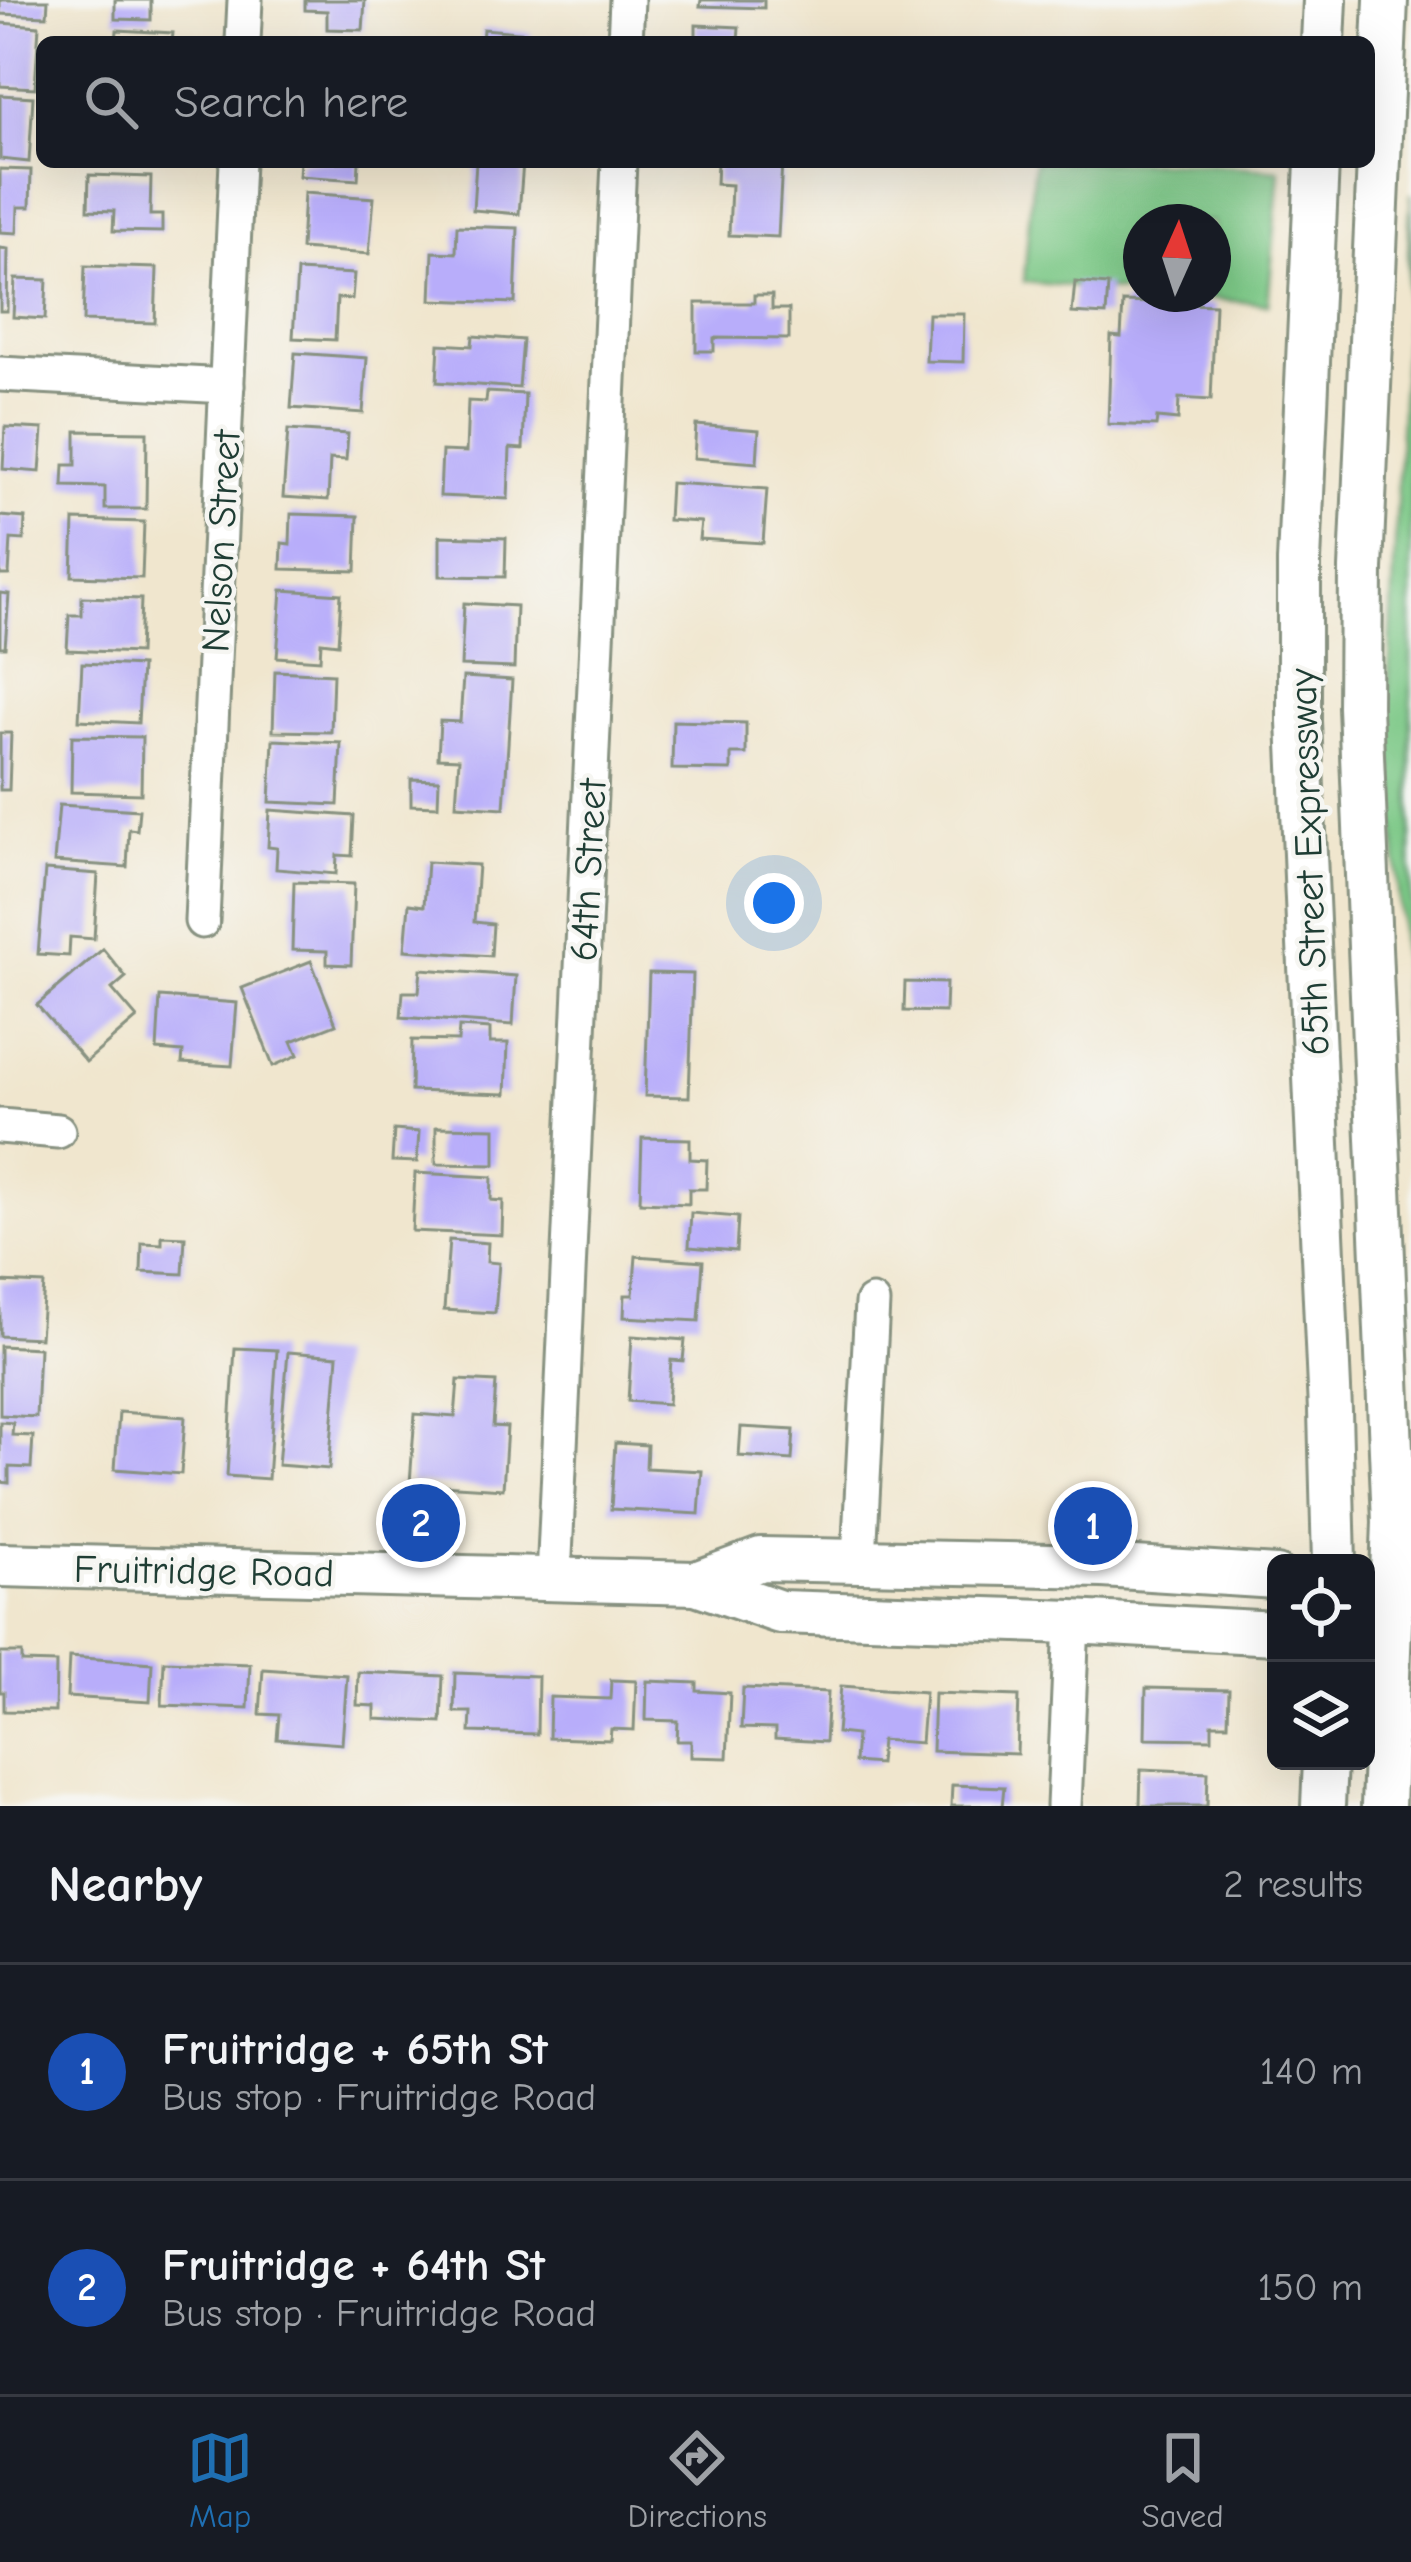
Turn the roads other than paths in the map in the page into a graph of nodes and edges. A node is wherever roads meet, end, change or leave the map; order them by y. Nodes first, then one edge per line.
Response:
1 (245, 0) edge
2 (627, 0) edge
3 (1325, 0) edge
4 (1386, 0) edge
5 (243, 36) edge
6 (625, 36) edge
7 (1323, 36) edge
8 (238, 168) edge
9 (620, 168) edge
10 (1317, 168) edge
11 (0, 374) edge
12 (227, 386) junction
13 (202, 921) dead end
14 (0, 1126) edge
15 (58, 1131) dead end
16 (872, 1303) dead end
17 (1334, 1554) edge
18 (859, 1559) junction
19 (0, 1565) edge
20 (1267, 1576) edge
21 (554, 1578) junction
22 (1390, 1581) edge
23 (696, 1583) junction
24 (1072, 1622) junction
25 (1267, 1633) edge
26 (1389, 1638) edge
27 (1325, 1770) edge
28 (1064, 1806) edge
29 (1323, 1806) edge
30 (1383, 1806) edge

1 - 5 street
2 - 6 street
3 - 7 main road
4 - 22 main road, 65th Street Expressway
8 - 12 street, Nelson Street
9 - 21 street, 64th Street
10 - 17 main road, 65th Street Expressway
11 - 12 street
12 - 13 street, Nelson Street
14 - 15 street
16 - 18 street
18 - 20 main road, Fruitridge Road
18 - 23 main road, Fruitridge Road
19 - 21 main road, Fruitridge Road
21 - 23 main road, Fruitridge Road
22 - 26 main road, 65th Street Expressway
23 - 24 main road, Fruitridge Road
24 - 25 main road, Fruitridge Road
24 - 28 street
26 - 30 main road, 65th Street Expressway
27 - 29 main road

